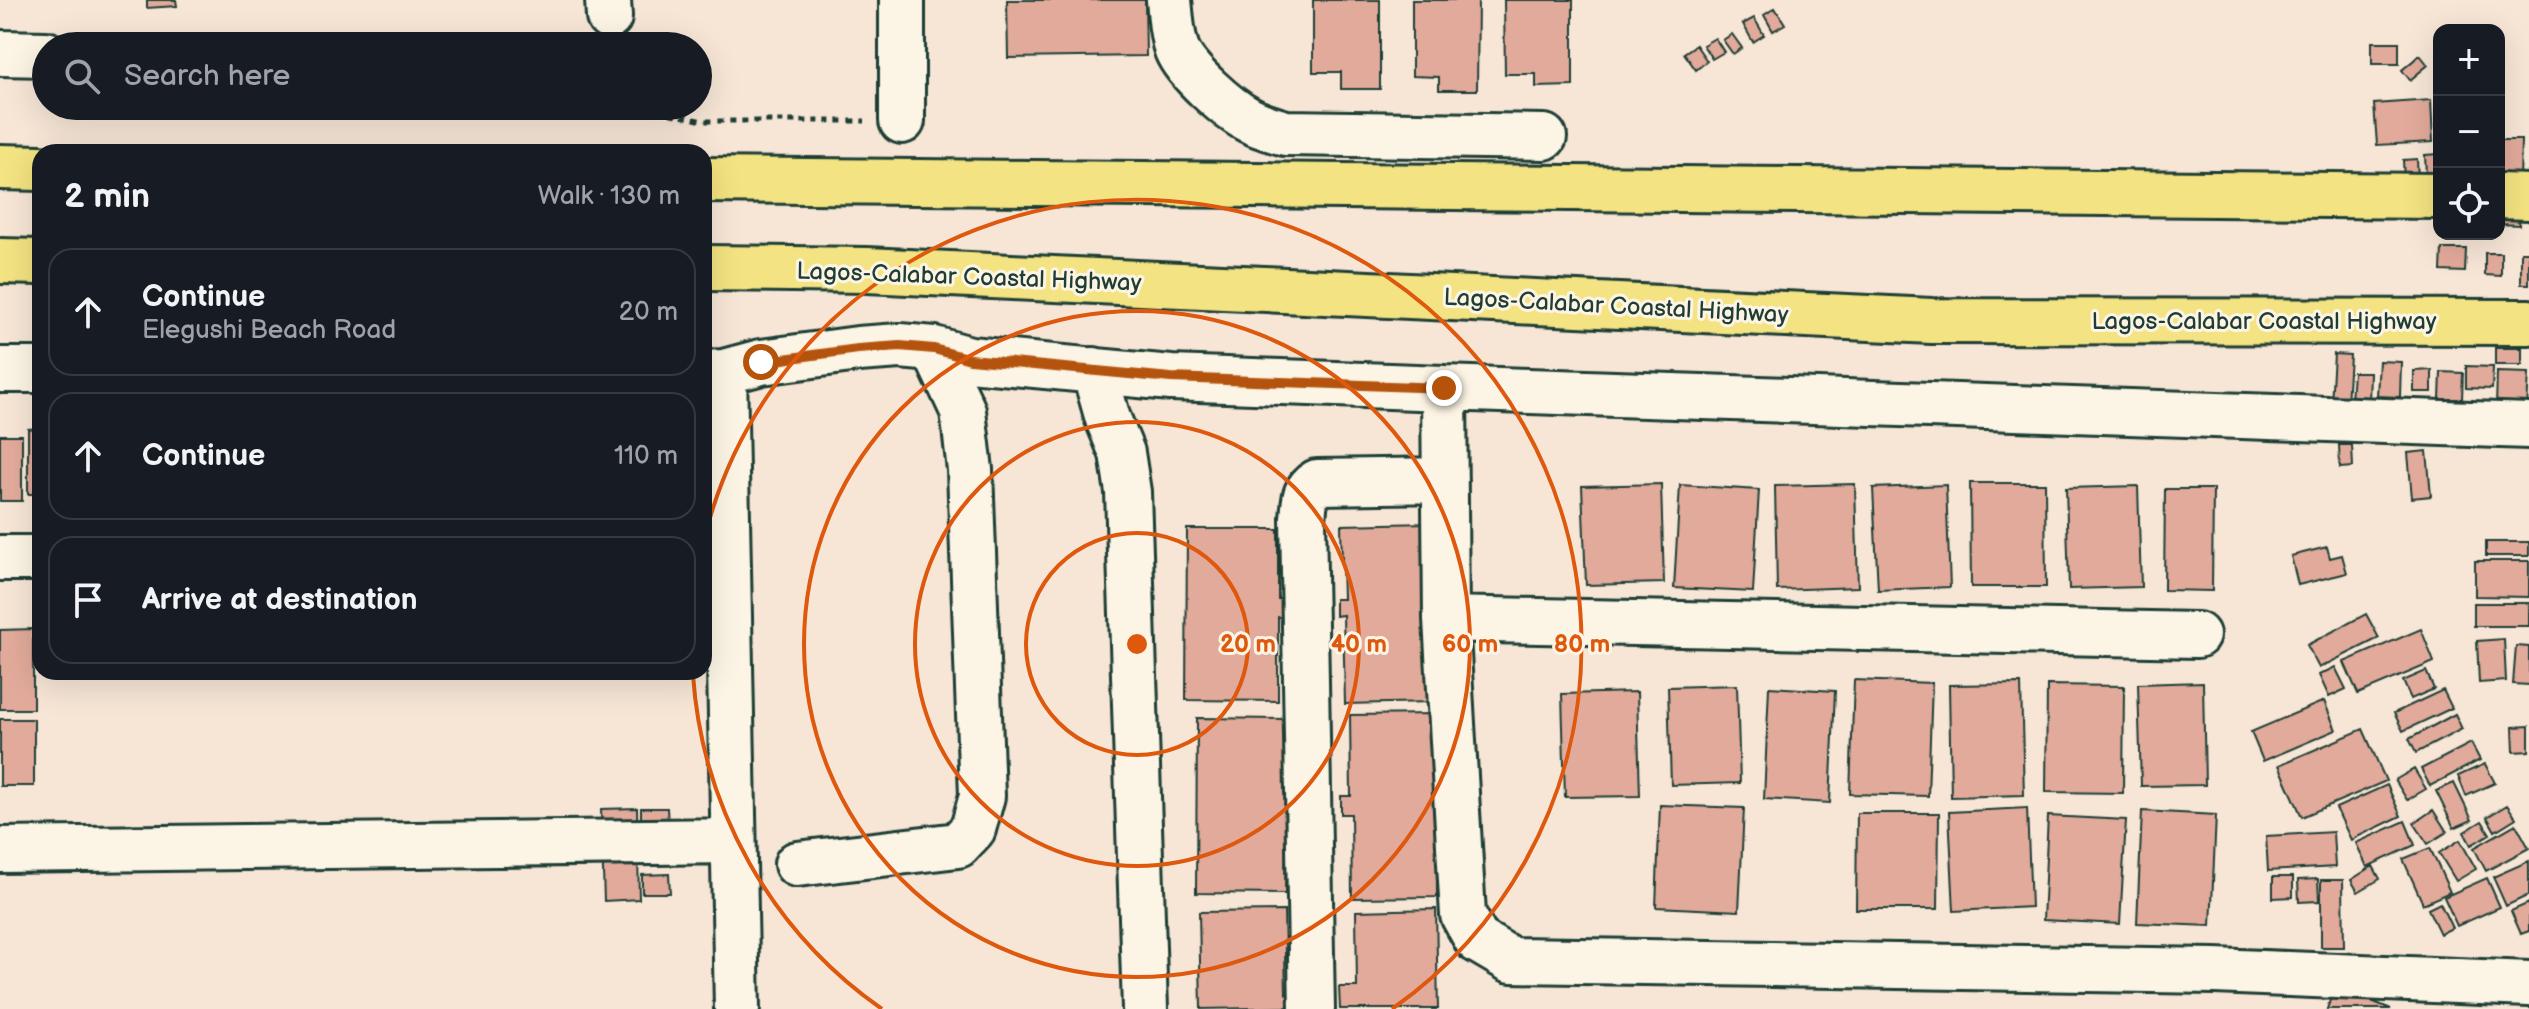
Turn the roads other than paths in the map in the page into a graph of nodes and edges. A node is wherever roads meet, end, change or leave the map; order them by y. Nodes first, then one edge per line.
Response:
1 (902, 0) edge
2 (1169, 0) edge
3 (0, 53) edge
4 (32, 54) edge
5 (902, 121) road end
6 (1544, 137) dead end
7 (0, 167) edge
8 (32, 168) edge
9 (712, 180) edge
10 (2433, 196) edge
11 (2505, 196) edge
12 (2529, 197) edge
13 (0, 261) edge
14 (32, 262) edge
15 (712, 268) edge
16 (2529, 322) edge
17 (934, 349) junction
18 (0, 370) edge
19 (32, 370) edge
20 (1094, 370) junction
21 (714, 372) edge
22 (1444, 388) junction
23 (2529, 426) edge
24 (1445, 480) junction
25 (0, 558) edge
26 (32, 558) edge
27 (1446, 619) junction
28 (2197, 635) dead end
29 (733, 841) junction
30 (0, 850) edge
31 (797, 864) dead end
32 (2529, 984) edge
33 (737, 1009) edge
34 (1145, 1009) edge
35 (1312, 1009) edge

1 - 5 street
2 - 6 street
3 - 4 street
7 - 8 highway
9 - 10 highway
11 - 12 highway
13 - 14 highway
15 - 16 highway, Lagos-Calabar Coastal Highway
17 - 20 street
17 - 21 street
17 - 31 street
18 - 19 street
20 - 22 street
20 - 34 street
21 - 29 street
22 - 23 street
22 - 24 street
24 - 27 street
24 - 35 street
25 - 26 street
27 - 28 street
27 - 32 street
29 - 30 street
29 - 33 street

